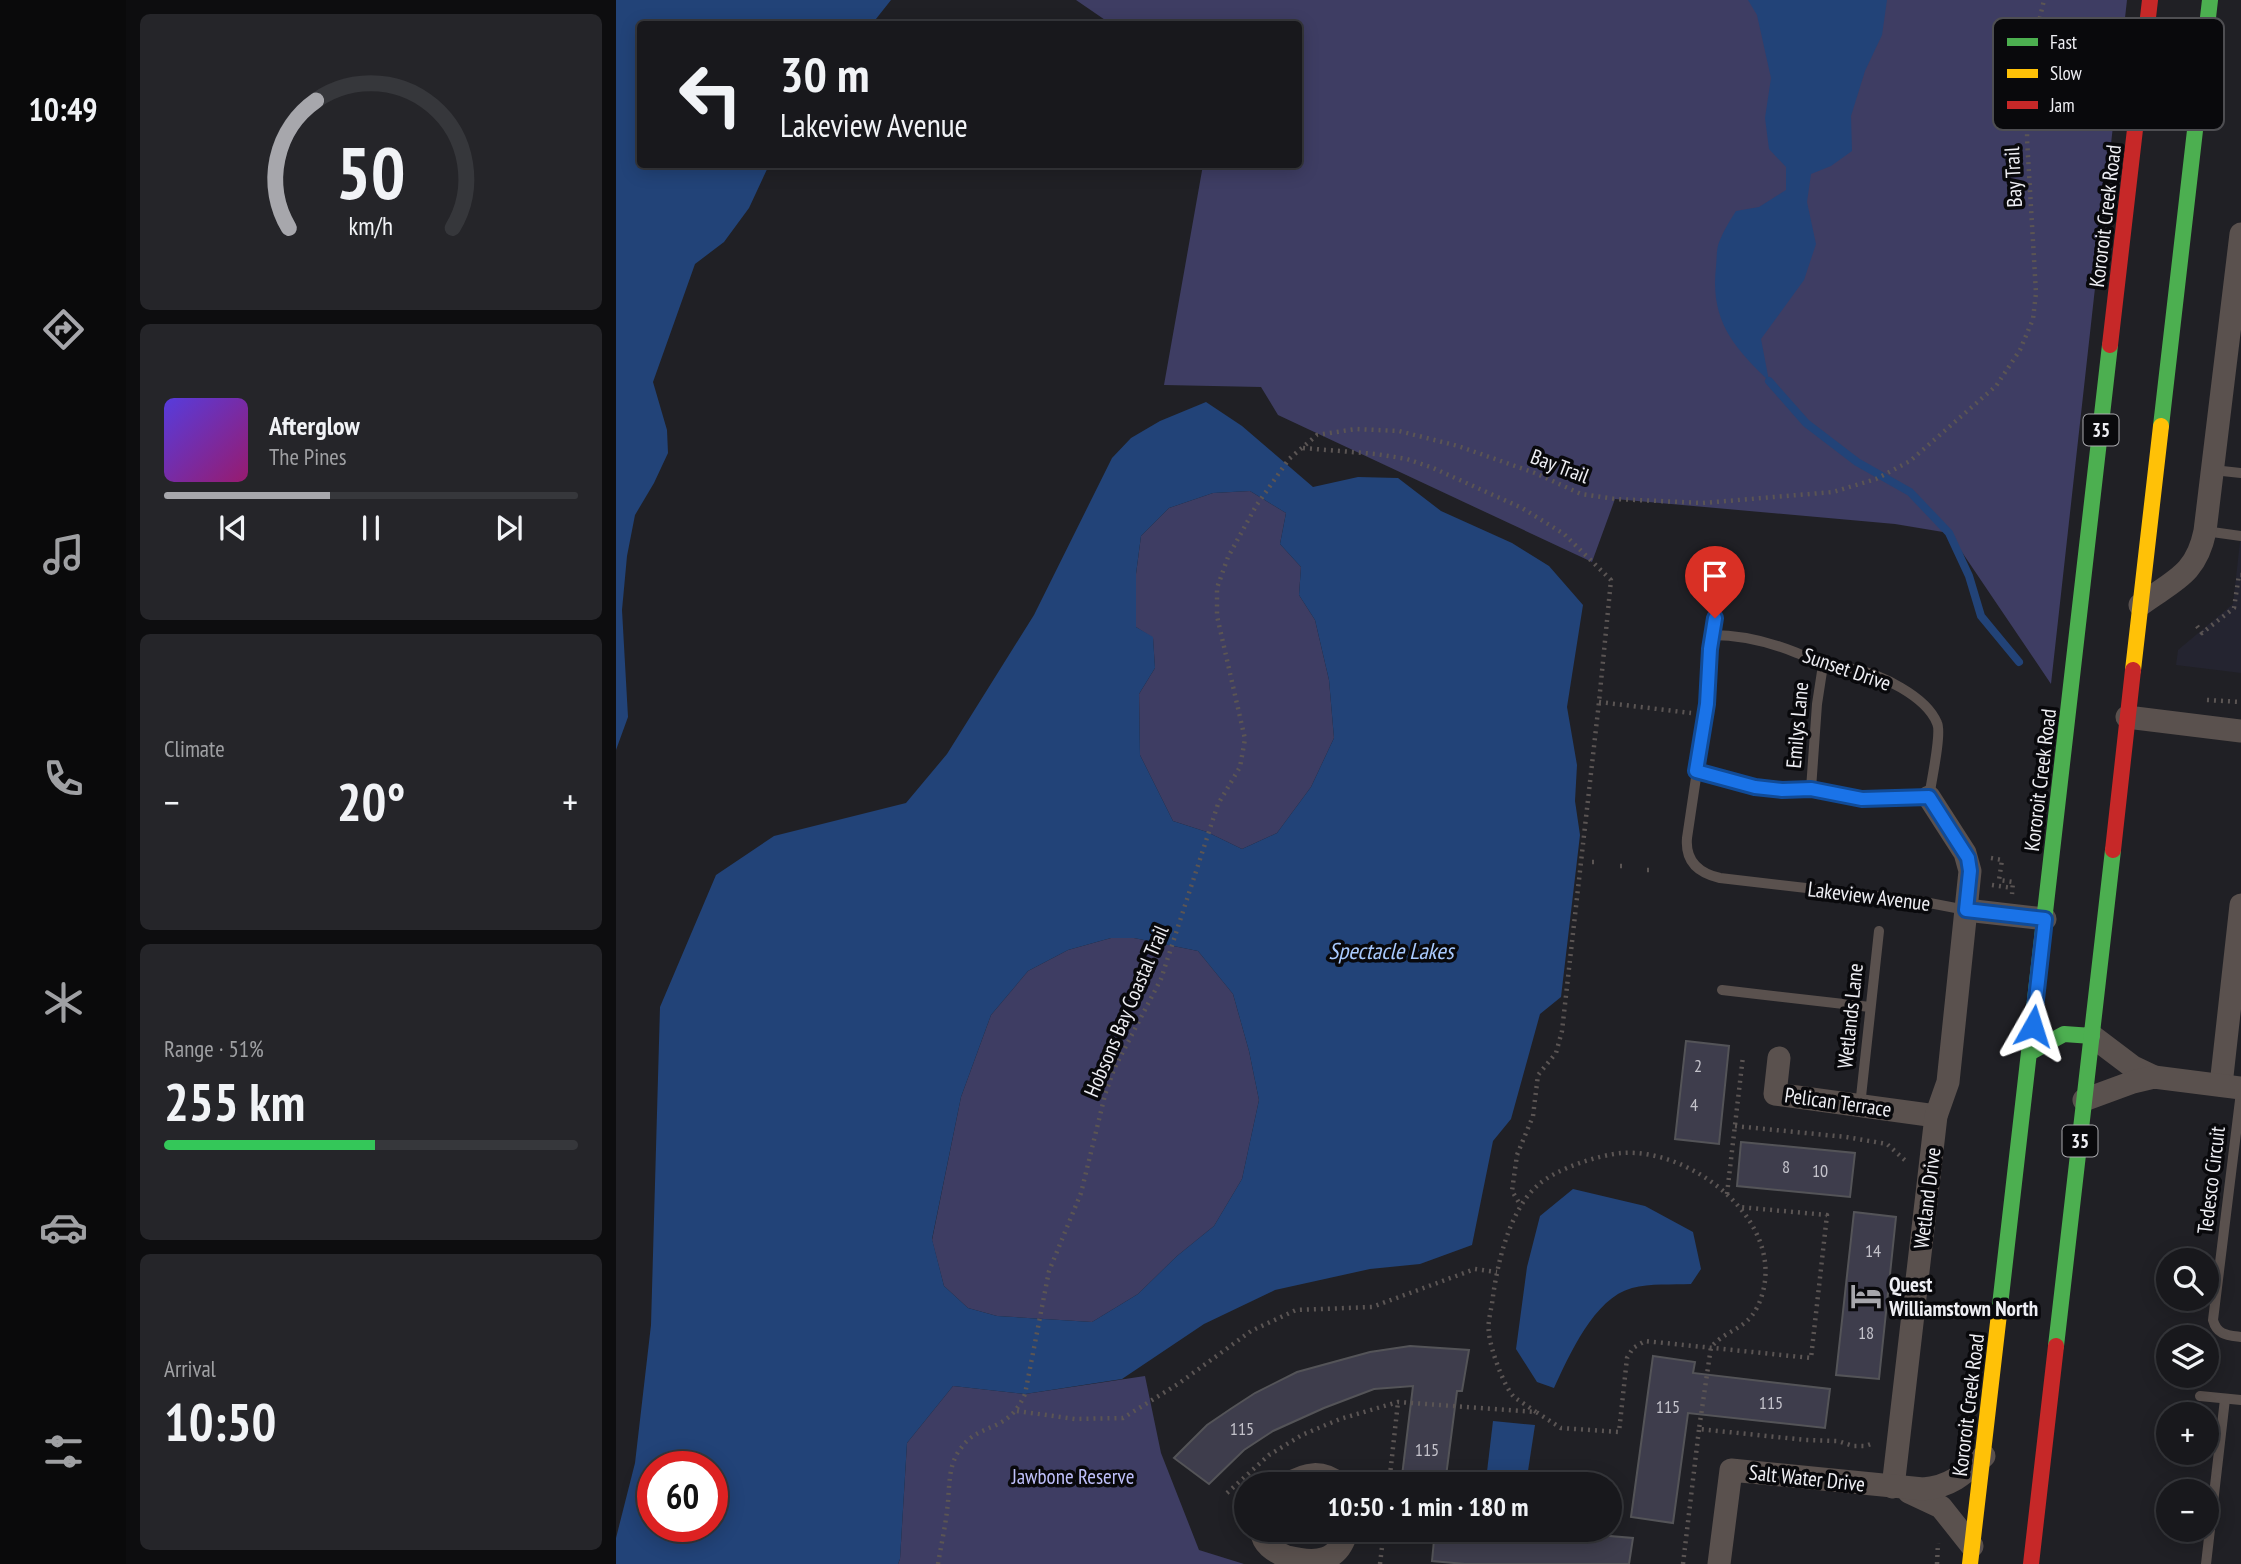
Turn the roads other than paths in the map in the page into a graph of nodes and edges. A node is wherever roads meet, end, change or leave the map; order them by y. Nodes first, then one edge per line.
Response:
1 (2150, 0) edge
2 (2210, 0) edge
3 (2148, 18) edge
4 (2208, 18) edge
5 (2136, 130) edge
6 (2195, 130) edge
7 (2240, 244) edge
8 (2213, 470) junction
9 (2241, 473) edge
10 (2205, 531) junction
11 (2241, 536) edge
12 (1717, 580) dead end
13 (2140, 605) junction
14 (1712, 635) junction
15 (1823, 665) junction
16 (2127, 717) junction
17 (2241, 731) edge
18 (1696, 771) junction
19 (1811, 789) junction
20 (1929, 797) junction
21 (2241, 908) edge
22 (1966, 910) junction
23 (2051, 920) junction
24 (1879, 931) dead end
25 (1722, 990) dead end
26 (1871, 1007) junction
27 (2092, 1036) junction
28 (2031, 1052) junction
29 (1779, 1058) dead end
30 (2154, 1077) junction
31 (2234, 1089) edge
32 (2084, 1100) junction
33 (1860, 1105) junction
34 (1936, 1116) junction
35 (2241, 1336) edge
36 (2200, 1396) dead end
37 (2225, 1399) junction
38 (2241, 1401) edge
39 (1983, 1457) junction
40 (1893, 1487) junction
41 (1265, 1542) edge
42 (1342, 1542) edge
43 (1345, 1542) edge
44 (1971, 1555) edge
45 (1298, 1561) edge
46 (1342, 1564) edge
47 (1719, 1564) edge
48 (2031, 1564) edge
49 (2206, 1564) edge

1 - 3 main road, Kororoit Creek Road / 35
2 - 4 main road, 35
5 - 23 main road, Kororoit Creek Road / 35
6 - 13 main road, 35
7 - 8 street
8 - 9 lane
8 - 10 street
10 - 11 lane
10 - 13 street
12 - 14 lane
13 - 16 main road, 35
14 - 15 lane, Sunset Drive
14 - 18 lane
15 - 19 lane, Emilys Lane
15 - 20 lane, Sunset Drive
16 - 17 street
16 - 27 main road, 35
18 - 19 lane
18 - 22 lane, Lakeview Avenue
19 - 20 lane
20 - 22 street
21 - 31 street
22 - 23 street, Lakeview Avenue
22 - 34 street, Wetland Drive
23 - 28 main road, Kororoit Creek Road / 35
24 - 26 lane, Wetlands Lane
25 - 26 lane
26 - 33 lane, Wetlands Lane
27 - 28 main road
27 - 30 street
27 - 32 main road, 35
28 - 39 main road, Kororoit Creek Road / 35
29 - 33 street, Pelican Terrace
30 - 31 street
30 - 32 street
31 - 35 lane, Tedesco Circuit
32 - 48 main road, 35
33 - 34 street, Pelican Terrace
34 - 40 street, Wetland Drive
36 - 37 lane
37 - 38 lane
37 - 49 lane
39 - 40 street, Salt Water Drive
39 - 44 main road, Kororoit Creek Road / 35
40 - 44 street, Salt Water Drive
40 - 47 street, Salt Water Drive
41 - 45 street
42 - 45 street
43 - 46 street

